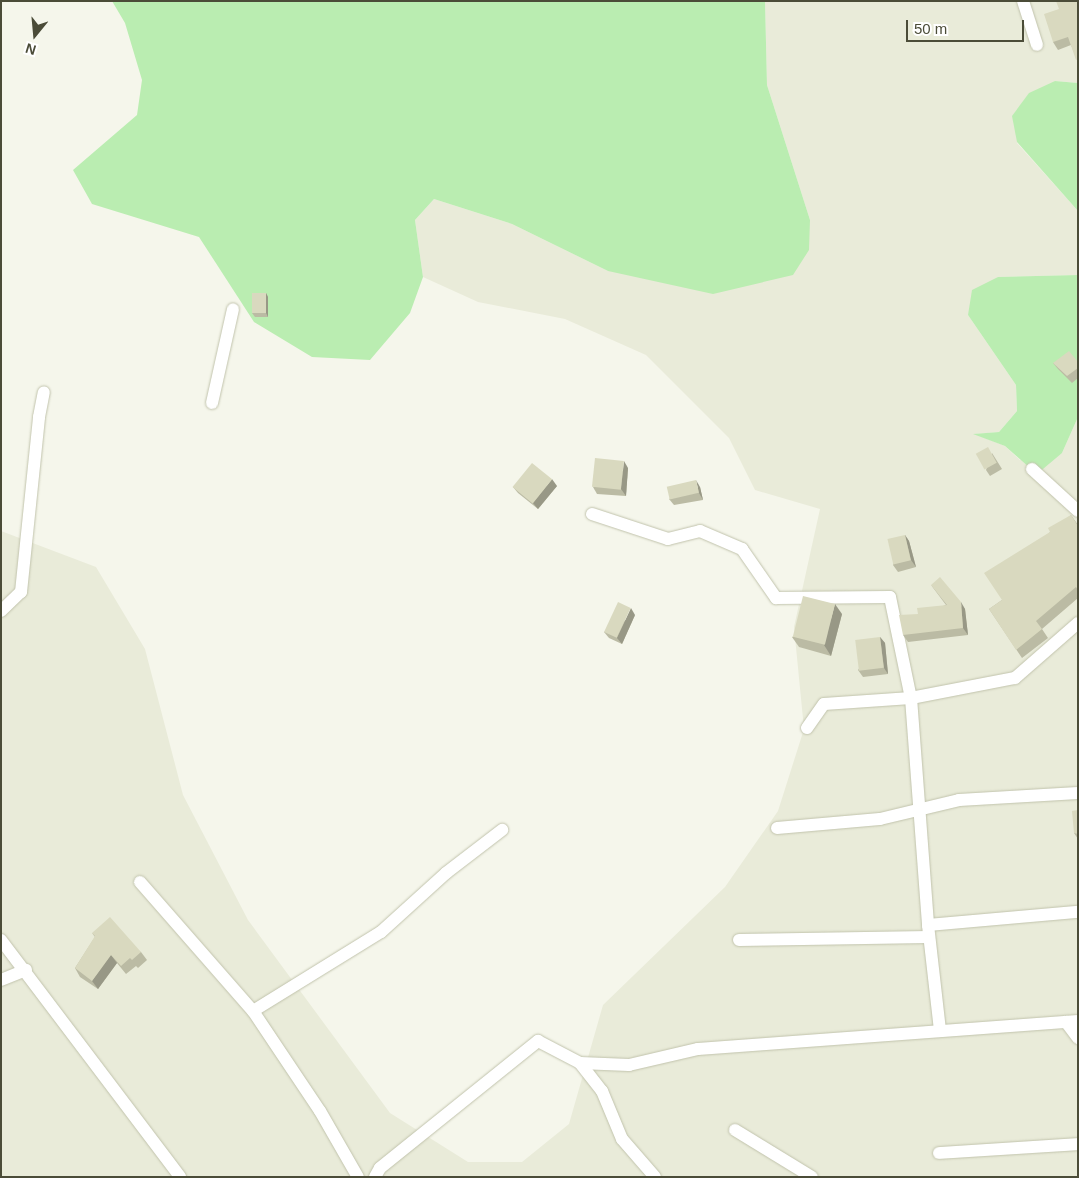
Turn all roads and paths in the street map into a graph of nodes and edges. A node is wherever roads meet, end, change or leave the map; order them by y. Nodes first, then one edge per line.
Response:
1 (1023, 1) edge
2 (1037, 45) dead end
3 (233, 309) dead end
4 (44, 392) dead end
5 (212, 403) dead end
6 (1032, 469) dead end
7 (1078, 511) edge
8 (592, 514) dead end
9 (1, 611) edge
10 (1078, 623) edge
11 (911, 698) junction
12 (807, 728) dead end
13 (1078, 794) edge
14 (919, 810) junction
15 (777, 828) dead end
16 (502, 830) dead end
17 (140, 882) dead end
18 (1078, 912) edge
19 (929, 931) junction
20 (1, 940) edge
21 (739, 940) dead end
22 (26, 970) junction
23 (1, 980) edge
24 (253, 1011) junction
25 (1072, 1022) edge
26 (940, 1030) junction
27 (1078, 1038) edge
28 (580, 1063) junction
29 (735, 1130) dead end
30 (1078, 1144) edge
31 (939, 1153) dead end
32 (180, 1177) edge
33 (358, 1177) edge
34 (375, 1177) edge
35 (655, 1177) edge
36 (812, 1177) edge

1 - 2 street
3 - 5 street
4 - 9 street
6 - 7 street
8 - 11 street
10 - 11 street
11 - 12 street
11 - 14 street
13 - 14 street
14 - 15 street
14 - 19 street
16 - 24 street
17 - 24 street
18 - 19 street
19 - 21 street
19 - 26 street
20 - 22 street
22 - 23 street
22 - 32 street
24 - 33 street
25 - 26 street
25 - 27 street
26 - 28 street
28 - 34 street
28 - 35 street
29 - 36 street
30 - 31 street

